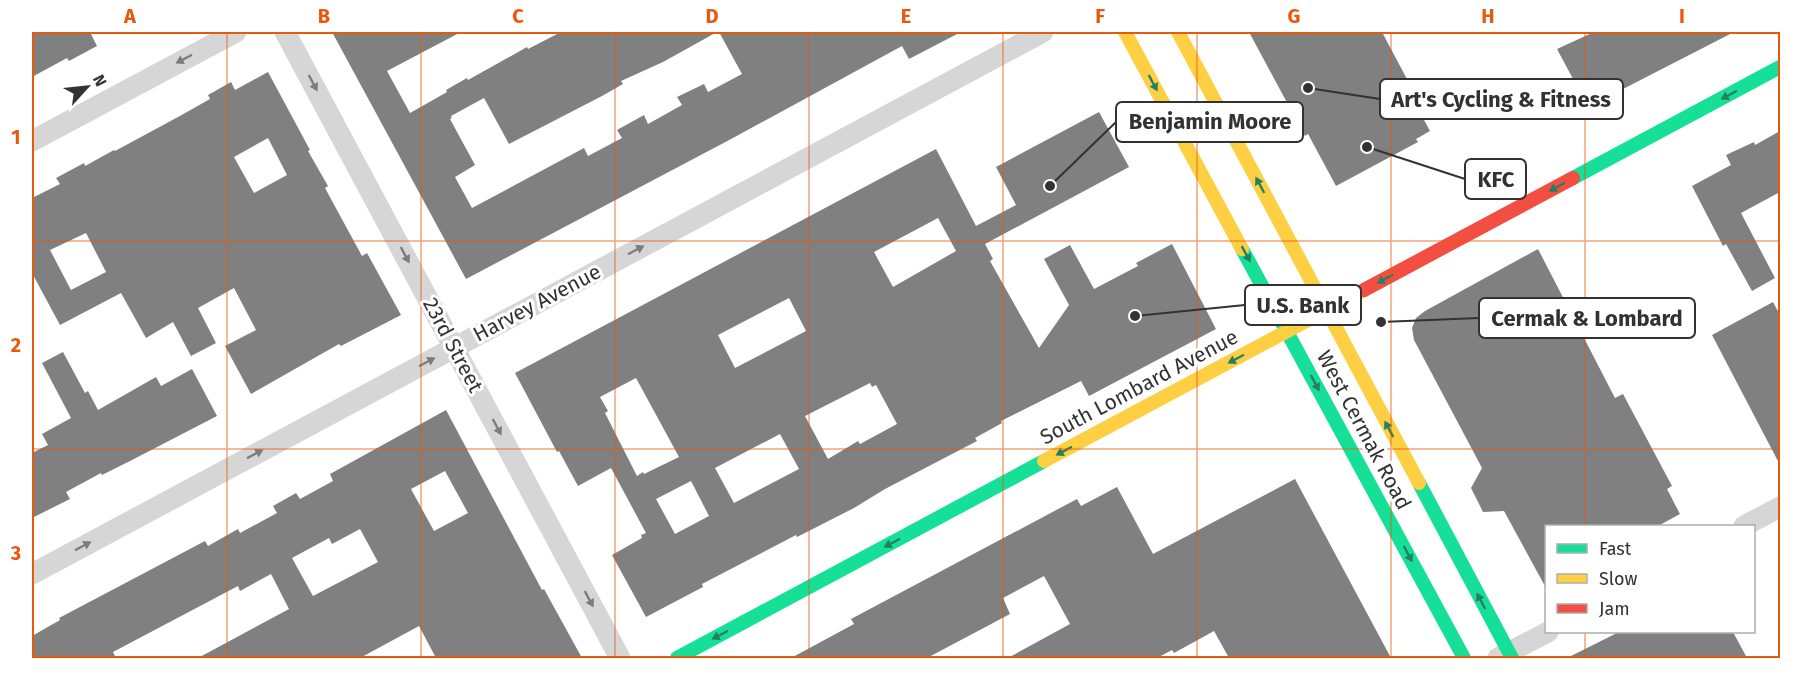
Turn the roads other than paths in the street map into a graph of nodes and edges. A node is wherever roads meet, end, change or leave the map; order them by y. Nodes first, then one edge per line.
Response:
1 (236, 32) edge
2 (285, 32) edge
3 (1043, 32) edge
4 (1125, 32) edge
5 (1178, 32) edge
6 (1780, 67) edge
7 (32, 141) edge
8 (1327, 310) junction
9 (1287, 331) junction
10 (454, 347) junction
11 (1780, 507) edge
12 (1746, 525) edge
13 (32, 574) edge
14 (1546, 633) edge
15 (1506, 656) edge
16 (620, 658) edge
17 (677, 658) edge
18 (1464, 658) edge

1 -> 7 street
2 -> 10 street, 23rd Street
10 -> 3 street, Harvey Avenue
4 -> 9 main road, West Cermak Road
8 -> 5 main road, West Cermak Road
6 -> 8 main road, South Lombard Avenue
8 - 9 main road, South Lombard Avenue
15 -> 8 main road, West Cermak Road
9 -> 17 main road, South Lombard Avenue
9 -> 18 main road, West Cermak Road
13 -> 10 street, Harvey Avenue
10 -> 16 street, 23rd Street
11 - 12 street
14 - 15 street

